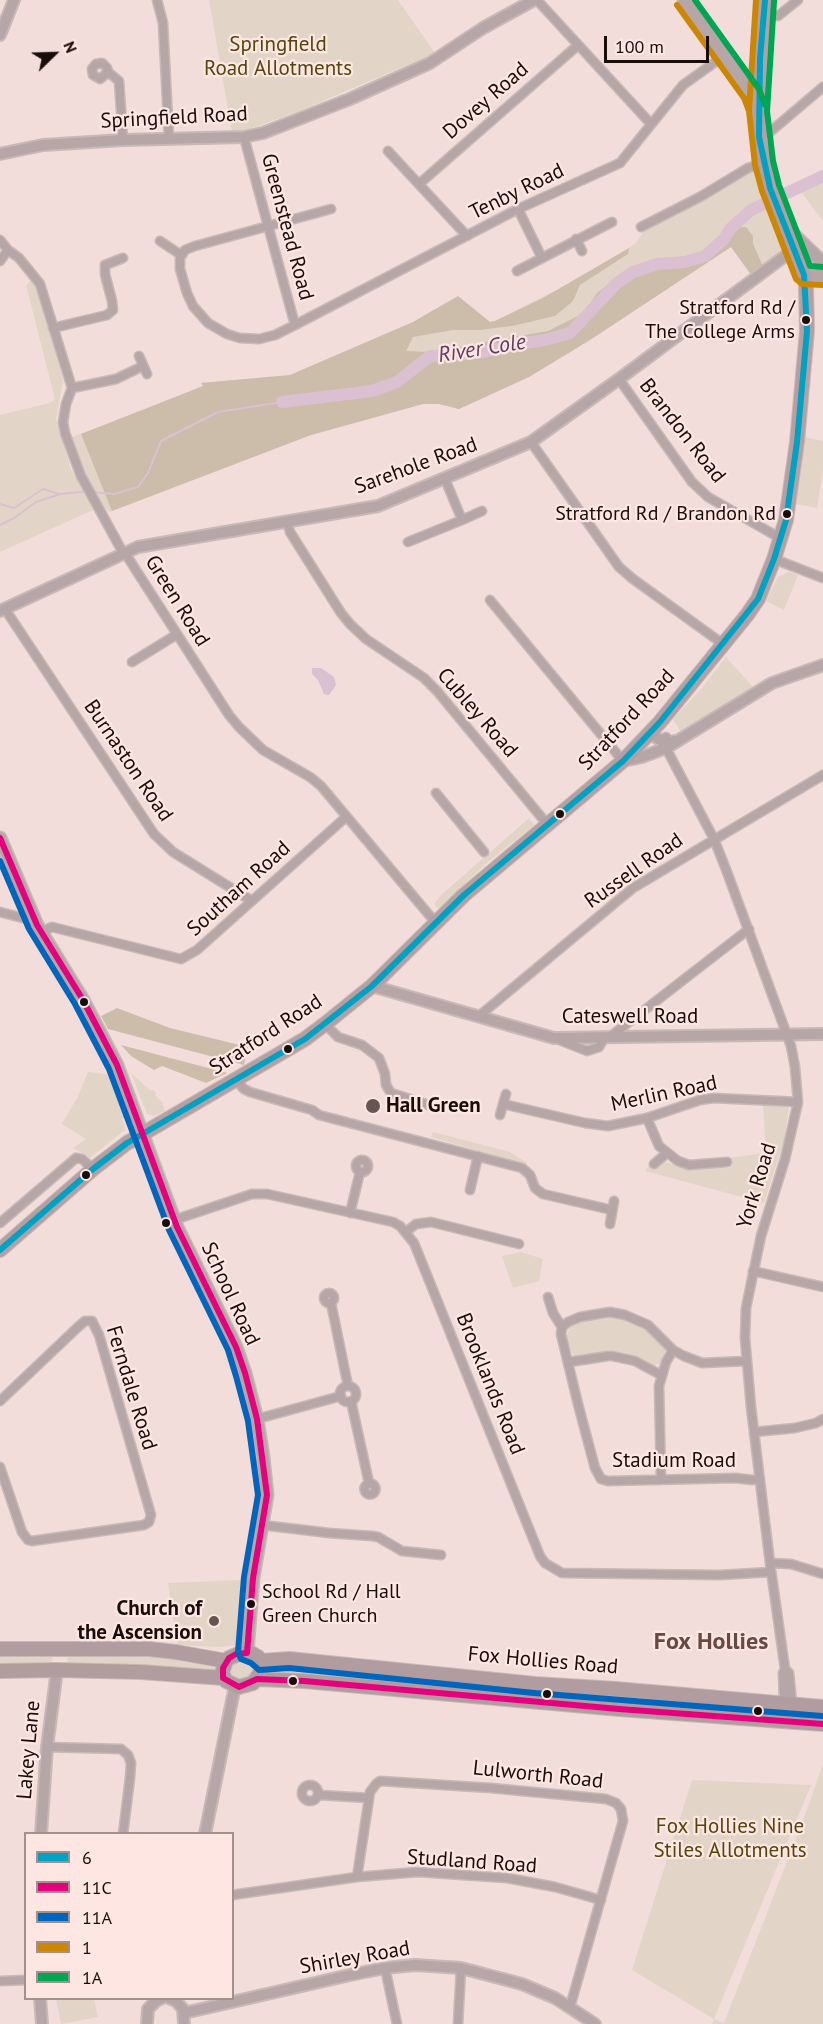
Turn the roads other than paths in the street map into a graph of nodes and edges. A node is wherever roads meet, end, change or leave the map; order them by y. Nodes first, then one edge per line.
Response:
1 (14, 0) edge
2 (157, 0) edge
3 (536, 0) edge
4 (684, 0) edge
5 (797, 1) edge
6 (764, 7) edge
7 (0, 35) edge
8 (578, 46) junction
9 (724, 55) junction
10 (108, 72) dead end
11 (823, 87) edge
12 (758, 111) junction
13 (651, 124) junction
14 (244, 137) junction
15 (759, 138) junction
16 (169, 139) junction
17 (123, 140) junction
18 (388, 151) dead end
19 (0, 154) edge
20 (764, 163) junction
21 (418, 184) junction
22 (331, 209) dead end
23 (518, 209) junction
24 (612, 222) dead end
25 (267, 226) junction
26 (785, 226) junction
27 (641, 227) dead end
28 (467, 236) junction
29 (0, 240) edge
30 (576, 240) junction
31 (160, 241) dead end
32 (793, 245) junction
33 (8, 250) junction
34 (582, 251) dead end
35 (181, 255) junction
36 (123, 258) dead end
37 (542, 258) junction
38 (822, 260) edge
39 (0, 261) edge
40 (517, 271) dead end
41 (804, 275) junction
42 (823, 276) edge
43 (295, 325) junction
44 (53, 328) junction
45 (139, 356) dead end
46 (143, 366) junction
47 (147, 374) dead end
48 (619, 379) junction
49 (72, 388) junction
50 (531, 441) junction
51 (445, 479) junction
52 (482, 512) dead end
53 (462, 520) junction
54 (287, 522) junction
55 (780, 538) junction
56 (408, 542) dead end
57 (125, 553) junction
58 (774, 559) junction
59 (823, 578) edge
60 (490, 600) dead end
61 (3, 610) edge
62 (177, 634) junction
63 (723, 645) junction
64 (132, 662) dead end
65 (823, 665) edge
66 (652, 730) junction
67 (666, 743) junction
68 (622, 761) junction
69 (823, 775) edge
70 (436, 793) dead end
71 (346, 817) junction
72 (547, 824) junction
73 (0, 838) edge
74 (714, 839) junction
75 (484, 852) dead end
76 (252, 901) junction
77 (0, 912) edge
78 (33, 916) junction
79 (435, 922) junction
80 (749, 929) junction
81 (41, 932) junction
82 (372, 986) junction
83 (479, 1016) junction
84 (325, 1024) junction
85 (823, 1034) edge
86 (786, 1035) junction
87 (608, 1036) junction
88 (238, 1079) junction
89 (506, 1094) dead end
90 (798, 1102) junction
91 (503, 1104) junction
92 (435, 1107) dead end
93 (500, 1115) dead end
94 (647, 1118) junction
95 (143, 1134) junction
96 (667, 1154) junction
97 (478, 1156) junction
98 (727, 1162) dead end
99 (654, 1164) dead end
100 (93, 1169) junction
101 (360, 1172) dead end
102 (470, 1190) dead end
103 (350, 1213) junction
104 (174, 1220) junction
105 (0, 1223) edge
106 (610, 1224) dead end
107 (406, 1232) junction
108 (508, 1241) junction
109 (2, 1243) edge
110 (519, 1244) dead end
111 (505, 1251) dead end
112 (753, 1271) junction
113 (823, 1287) edge
114 (548, 1297) dead end
115 (331, 1303) dead end
116 (562, 1327) junction
117 (673, 1350) junction
118 (746, 1361) junction
119 (569, 1362) junction
120 (661, 1374) junction
121 (348, 1386) junction
122 (341, 1396) junction
123 (0, 1401) edge
124 (351, 1401) junction
125 (256, 1419) junction
126 (823, 1419) edge
127 (754, 1432) junction
128 (0, 1467) edge
129 (760, 1479) junction
130 (662, 1480) junction
131 (369, 1483) dead end
132 (262, 1526) junction
133 (441, 1555) dead end
134 (770, 1567) junction
135 (823, 1574) edge
136 (57, 1648) junction
137 (0, 1649) edge
138 (248, 1653) junction
139 (226, 1661) junction
140 (260, 1661) junction
141 (57, 1670) junction
142 (0, 1671) edge
143 (257, 1679) junction
144 (229, 1682) junction
145 (788, 1703) junction
146 (823, 1707) edge
147 (789, 1722) junction
148 (823, 1724) edge
149 (47, 1747) junction
150 (319, 1795) dead end
151 (369, 1798) junction
152 (41, 1832) edge
153 (123, 1832) edge
154 (205, 1832) edge
155 (357, 1877) junction
156 (234, 1895) edge
157 (601, 1900) junction
158 (385, 1968) junction
159 (461, 1968) junction
160 (24, 1980) edge
161 (0, 1981) edge
162 (40, 2000) edge
163 (158, 2000) edge
164 (173, 2000) edge
165 (570, 2007) junction
166 (184, 2019) edge
167 (42, 2024) edge
168 (147, 2024) edge
169 (397, 2024) edge
170 (458, 2024) edge
171 (595, 2024) edge

1 - 7 street
2 - 16 street
3 - 8 street
3 - 14 street, Springfield Road
4 - 9 main road
5 - 6 street
6 - 12 highway, Stratford Road
8 - 13 street
8 - 21 street, Dovey Road
9 - 12 main road
9 - 13 street, Tenby Road
10 - 17 street
11 - 15 street
12 - 15 highway, Stratford Road
13 - 23 street, Tenby Road
14 - 16 street, Springfield Road
14 - 25 street, Greenstead Road
15 - 20 highway, Stratford Road
16 - 17 street, Springfield Road
17 - 19 street, Springfield Road
18 - 21 street
20 - 26 highway, Stratford Road
20 - 27 street
21 - 28 street
22 - 25 street
23 - 28 street, Tenby Road
23 - 37 street
24 - 30 street
25 - 35 street
25 - 43 street, Greenstead Road
26 - 32 highway, Stratford Road
26 - 38 main road
28 - 43 street, Tenby Road
29 - 33 street
30 - 34 street
30 - 37 street
31 - 35 street
32 - 41 highway, Stratford Road
32 - 48 street, Sarehole Road
33 - 39 street
33 - 44 street
35 - 43 street, Tenby Road
36 - 44 street
37 - 40 street
41 - 42 main road
41 - 55 highway, Stratford Road
44 - 49 street
45 - 46 street
46 - 47 street
46 - 49 street
48 - 50 street, Sarehole Road
48 - 55 street, Brandon Road
49 - 57 street, Green Road
50 - 51 street, Sarehole Road
50 - 63 street
51 - 53 street
51 - 54 street, Sarehole Road
52 - 53 street
53 - 56 street
54 - 57 street, Sarehole Road
54 - 72 street, Cubley Road
55 - 58 highway, Stratford Road
57 - 61 street, Sarehole Road
57 - 62 street, Green Road
58 - 59 street
58 - 63 highway, Stratford Road
60 - 68 street
61 - 76 street, Burnaston Road
62 - 64 street
62 - 71 street, Green Road
63 - 66 highway, Stratford Road
65 - 67 street
66 - 67 street
66 - 68 highway, Stratford Road
67 - 68 street
67 - 74 street, York Road
68 - 72 highway, Stratford Road
69 - 74 street, Russell Road
70 - 75 street
71 - 76 street, Southam Road
71 - 79 street, Green Road
72 - 79 highway, Stratford Road
73 - 78 main road, School Road
74 - 80 street, York Road
74 - 83 street, Russell Road
76 - 81 street, Southam Road
77 - 78 street
78 - 81 main road, School Road
79 - 82 highway, Stratford Road
80 - 86 street, York Road
80 - 87 street
81 - 95 main road, School Road
82 - 83 street, Cateswell Road
82 - 84 highway, Stratford Road
83 - 87 street, Cateswell Road
84 - 88 highway, Stratford Road
84 - 92 street
85 - 86 street, Cateswell Road
86 - 87 street, Cateswell Road
86 - 90 street, York Road
88 - 95 highway, Stratford Road
88 - 97 street
89 - 91 street
90 - 94 street, Merlin Road
90 - 112 street, York Road
91 - 93 street
91 - 94 street, Merlin Road
94 - 96 street
95 - 100 highway, Stratford Road
95 - 104 main road, School Road
96 - 98 street
96 - 99 street
97 - 102 street
97 - 106 street
100 - 105 street
100 - 109 highway, Stratford Road
101 - 103 street
103 - 104 street
103 - 107 street
104 - 125 main road, School Road
107 - 108 street
107 - 134 street, Brooklands Road
108 - 110 street
108 - 111 street
112 - 113 street
112 - 118 street, York Road
114 - 116 street, Stadium Road
115 - 121 street
116 - 117 street
116 - 119 street, Stadium Road
117 - 118 street
117 - 120 street
118 - 127 street, York Road
119 - 120 street
119 - 130 street, Stadium Road
120 - 130 street
121 - 122 street
121 - 124 street
122 - 124 street
122 - 125 street
123 - 128 street, Ferndale Road
124 - 131 street
125 - 132 main road, School Road
126 - 127 street
127 - 129 street, York Road
129 - 130 street, Stadium Road
129 - 134 street, York Road
132 - 133 street
132 - 138 main road, School Road
134 - 135 street, Brooklands Road
134 - 145 street, York Road
136 - 137 main road
136 - 139 main road
136 - 141 main road
138 - 139 main road
138 - 140 main road
139 - 144 main road
140 - 143 main road
140 - 145 main road, Fox Hollies Road
141 - 142 main road
141 - 144 main road
141 - 149 street, Lakey Lane
143 - 144 main road
143 - 147 main road, Fox Hollies Road
144 - 154 street
145 - 146 main road, Fox Hollies Road
145 - 147 street, York Road
147 - 148 main road, Fox Hollies Road
149 - 152 street, Lakey Lane
149 - 153 street
150 - 151 street
151 - 155 street
151 - 157 street, Lulworth Road
155 - 156 street, Studland Road
155 - 157 street, Studland Road
157 - 165 street, Lulworth Road
158 - 159 street, Shirley Road
158 - 166 street, Shirley Road
158 - 169 street
159 - 165 street, Shirley Road
159 - 170 street
160 - 161 street
162 - 167 street
163 - 168 street
164 - 166 street, Shirley Road
165 - 171 street, Shirley Road

